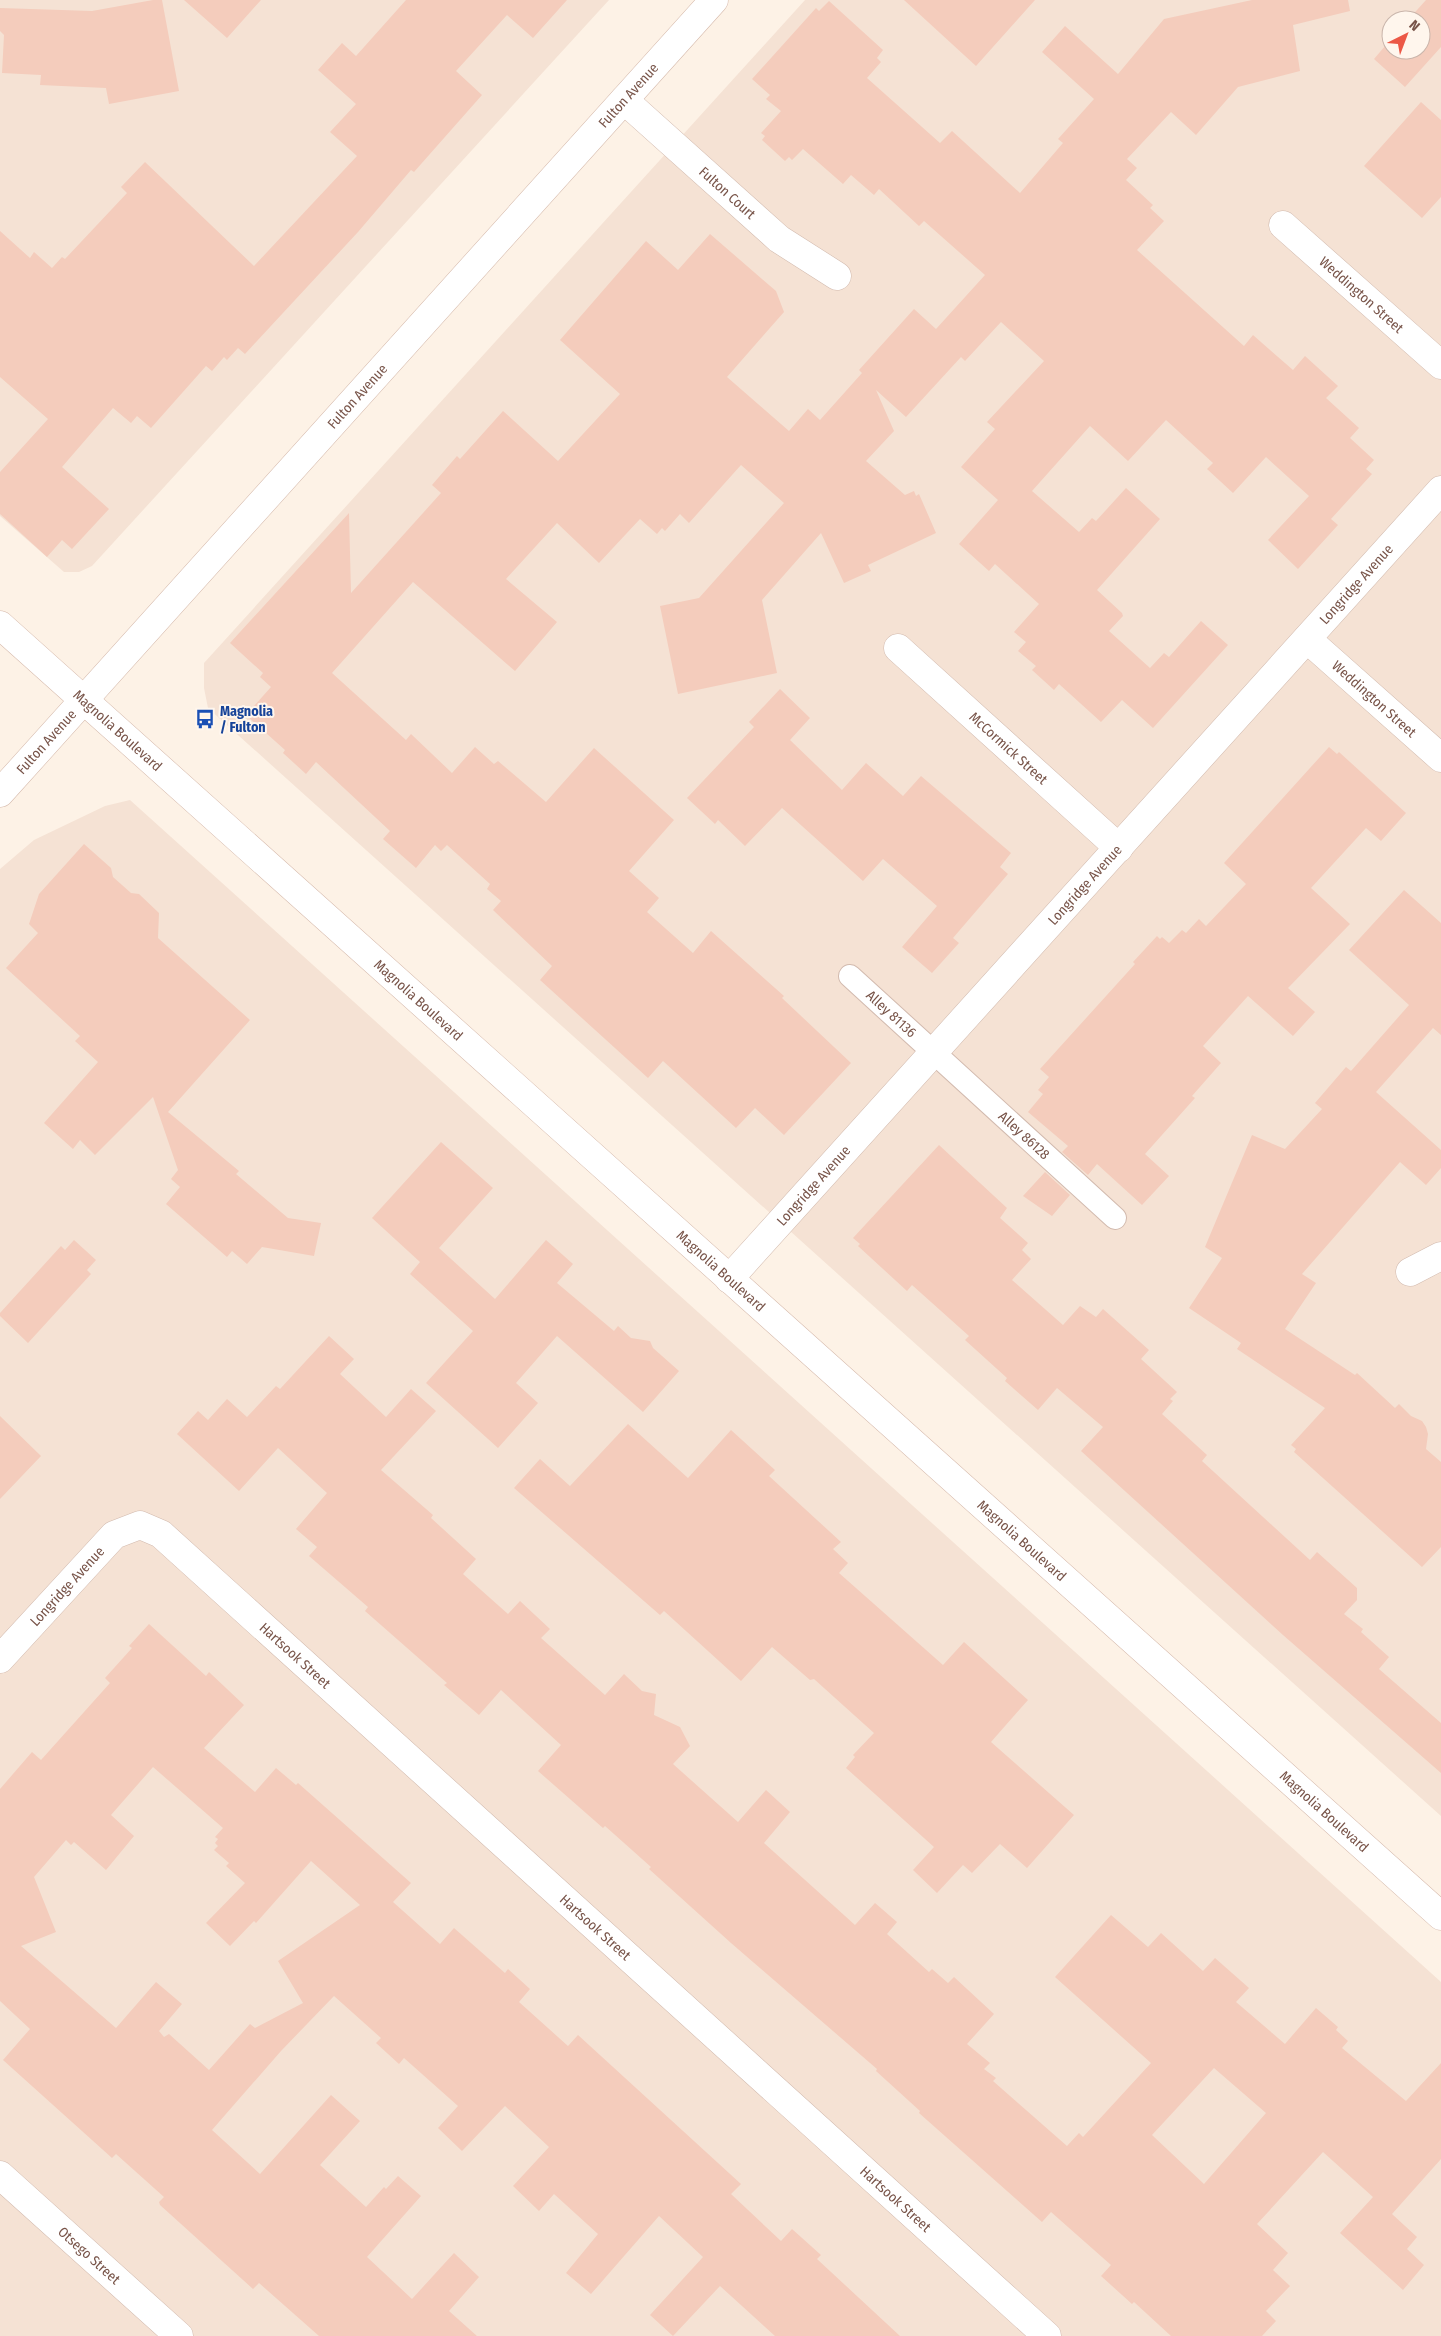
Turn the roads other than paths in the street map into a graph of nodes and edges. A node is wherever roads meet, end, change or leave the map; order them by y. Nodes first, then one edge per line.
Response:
1 (714, 0) edge
2 (624, 100) junction
3 (1283, 224) dead end
4 (837, 276) dead end
5 (1441, 365) edge
6 (1441, 490) edge
7 (0, 624) edge
8 (1307, 639) junction
9 (898, 648) dead end
10 (85, 699) junction
11 (1441, 758) edge
12 (0, 793) edge
13 (1119, 848) junction
14 (850, 976) dead end
15 (933, 1054) junction
16 (1115, 1218) dead end
17 (1441, 1256) edge
18 (1410, 1272) dead end
19 (729, 1278) junction
20 (140, 1526) joint
21 (0, 1659) edge
22 (1441, 1916) edge
23 (0, 2175) edge
24 (179, 2336) edge
25 (1046, 2336) edge

1 - 2 street, Fulton Avenue
2 - 4 street, Fulton Court
2 - 10 street, Fulton Avenue
3 - 5 street, Weddington Street
6 - 8 street, Longridge Avenue
7 - 10 street, Magnolia Boulevard
8 - 11 street, Weddington Street
8 - 13 street, Longridge Avenue
9 - 13 street, McCormick Street
10 - 12 street, Fulton Avenue
10 - 19 street, Magnolia Boulevard
13 - 15 street, Longridge Avenue
14 - 15 lane, Alley 81136
15 - 16 lane, Alley 86128
15 - 19 street, Longridge Avenue
17 - 18 street
19 - 22 street, Magnolia Boulevard
20 - 21 street, Longridge Avenue
20 - 25 street, Hartsook Street
23 - 24 street, Otsego Street

